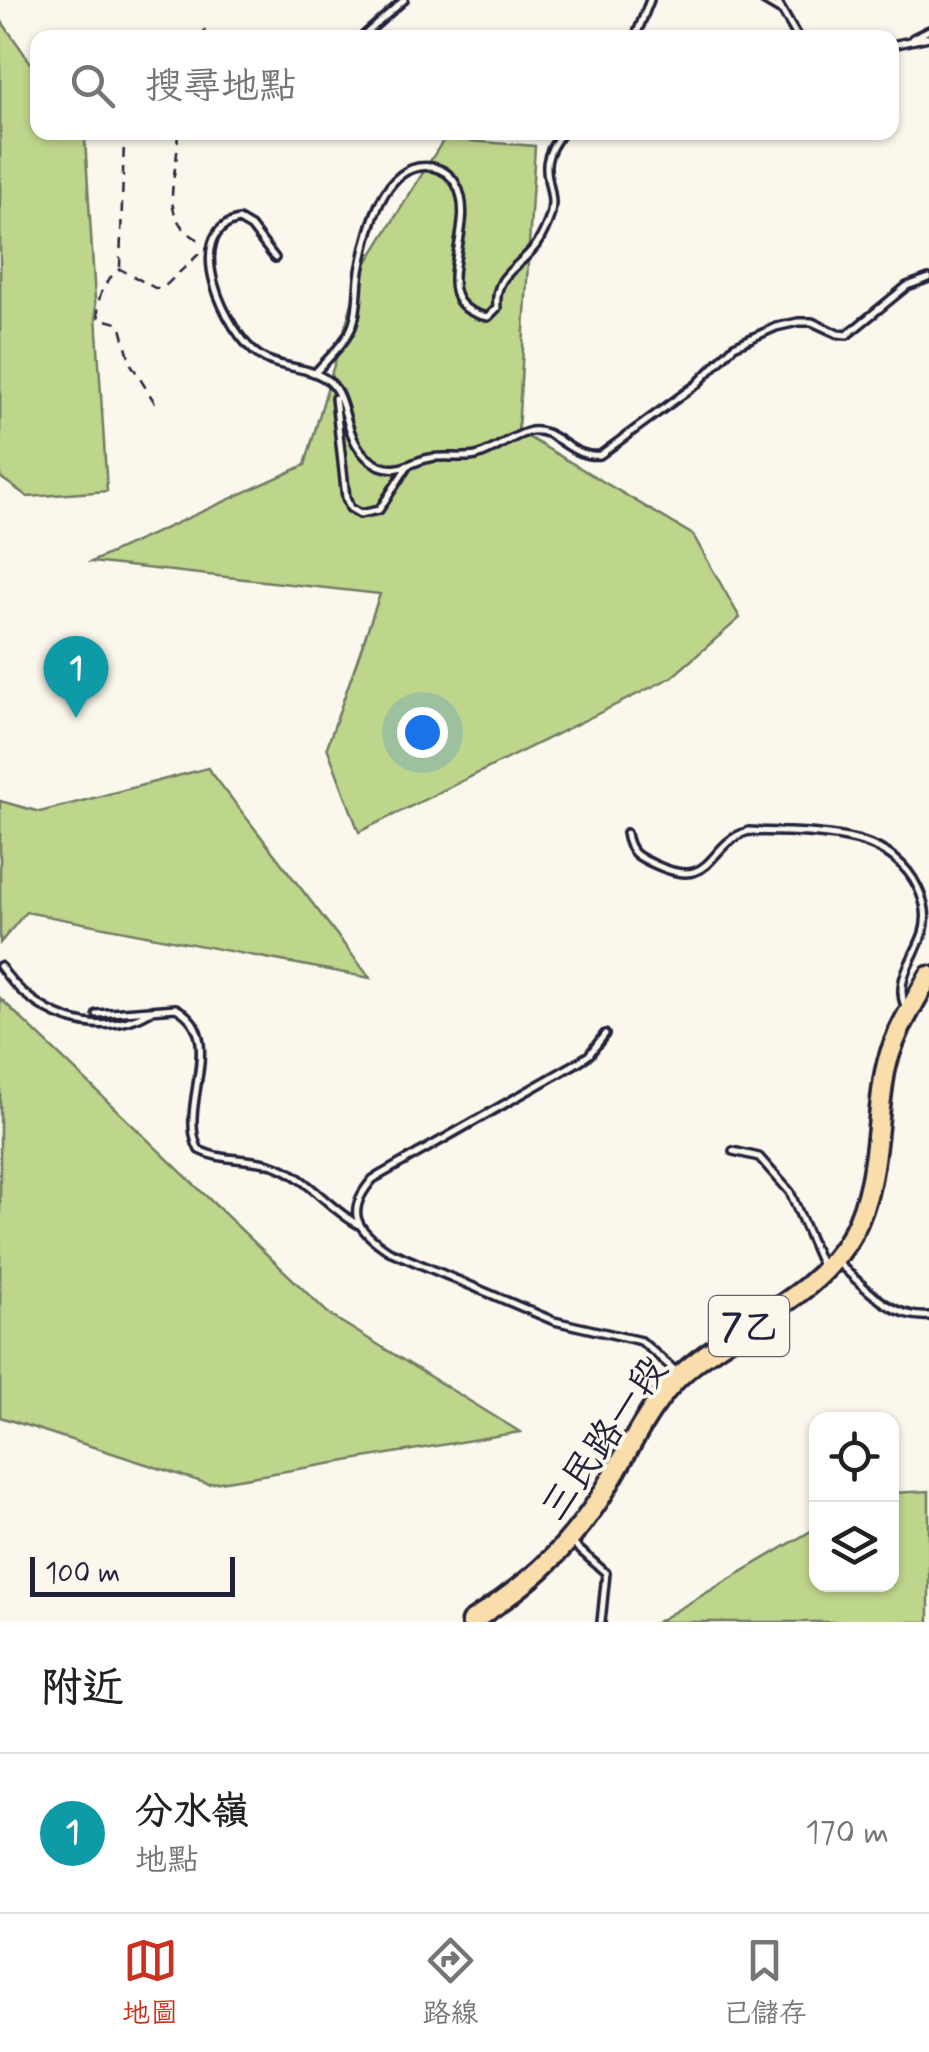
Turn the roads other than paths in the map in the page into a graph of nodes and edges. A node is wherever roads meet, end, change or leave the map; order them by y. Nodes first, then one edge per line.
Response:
1 (404, 0) edge
2 (650, 0) edge
3 (762, 0) edge
4 (776, 0) edge
5 (783, 12) junction
6 (370, 30) edge
7 (638, 30) edge
8 (793, 30) edge
9 (929, 30) edge
10 (929, 38) edge
11 (910, 40) junction
12 (899, 43) edge
13 (557, 140) edge
14 (275, 258) dead end
15 (929, 278) edge
16 (315, 373) junction
17 (333, 385) junction
18 (407, 468) junction
19 (626, 833) dead end
20 (0, 966) edge
21 (929, 976) edge
22 (154, 1010) junction
23 (97, 1014) dead end
24 (908, 1014) junction
25 (605, 1034) dead end
26 (733, 1151) dead end
27 (359, 1225) junction
28 (829, 1265) junction
29 (929, 1316) edge
30 (680, 1376) junction
31 (569, 1542) junction
32 (471, 1622) edge
33 (601, 1622) edge

1 - 6 lane
2 - 7 lane
3 - 5 lane
4 - 5 lane
5 - 8 lane
9 - 11 lane
10 - 11 lane
11 - 12 lane
13 - 16 lane
14 - 16 lane
15 - 18 lane
16 - 17 lane
17 - 18 lane
17 - 18 lane
19 - 24 lane
20 - 22 lane
21 - 24 main road, 三民路一段 / 7乙
22 - 23 lane
22 - 27 lane
24 - 28 main road, 三民路一段 / 7乙
25 - 27 lane
26 - 28 lane
27 - 30 lane
28 - 29 lane
28 - 30 main road, 三民路一段 / 7乙
30 - 31 main road, 三民路一段 / 7乙
31 - 32 main road, 三民路一段 / 7乙
31 - 33 lane

